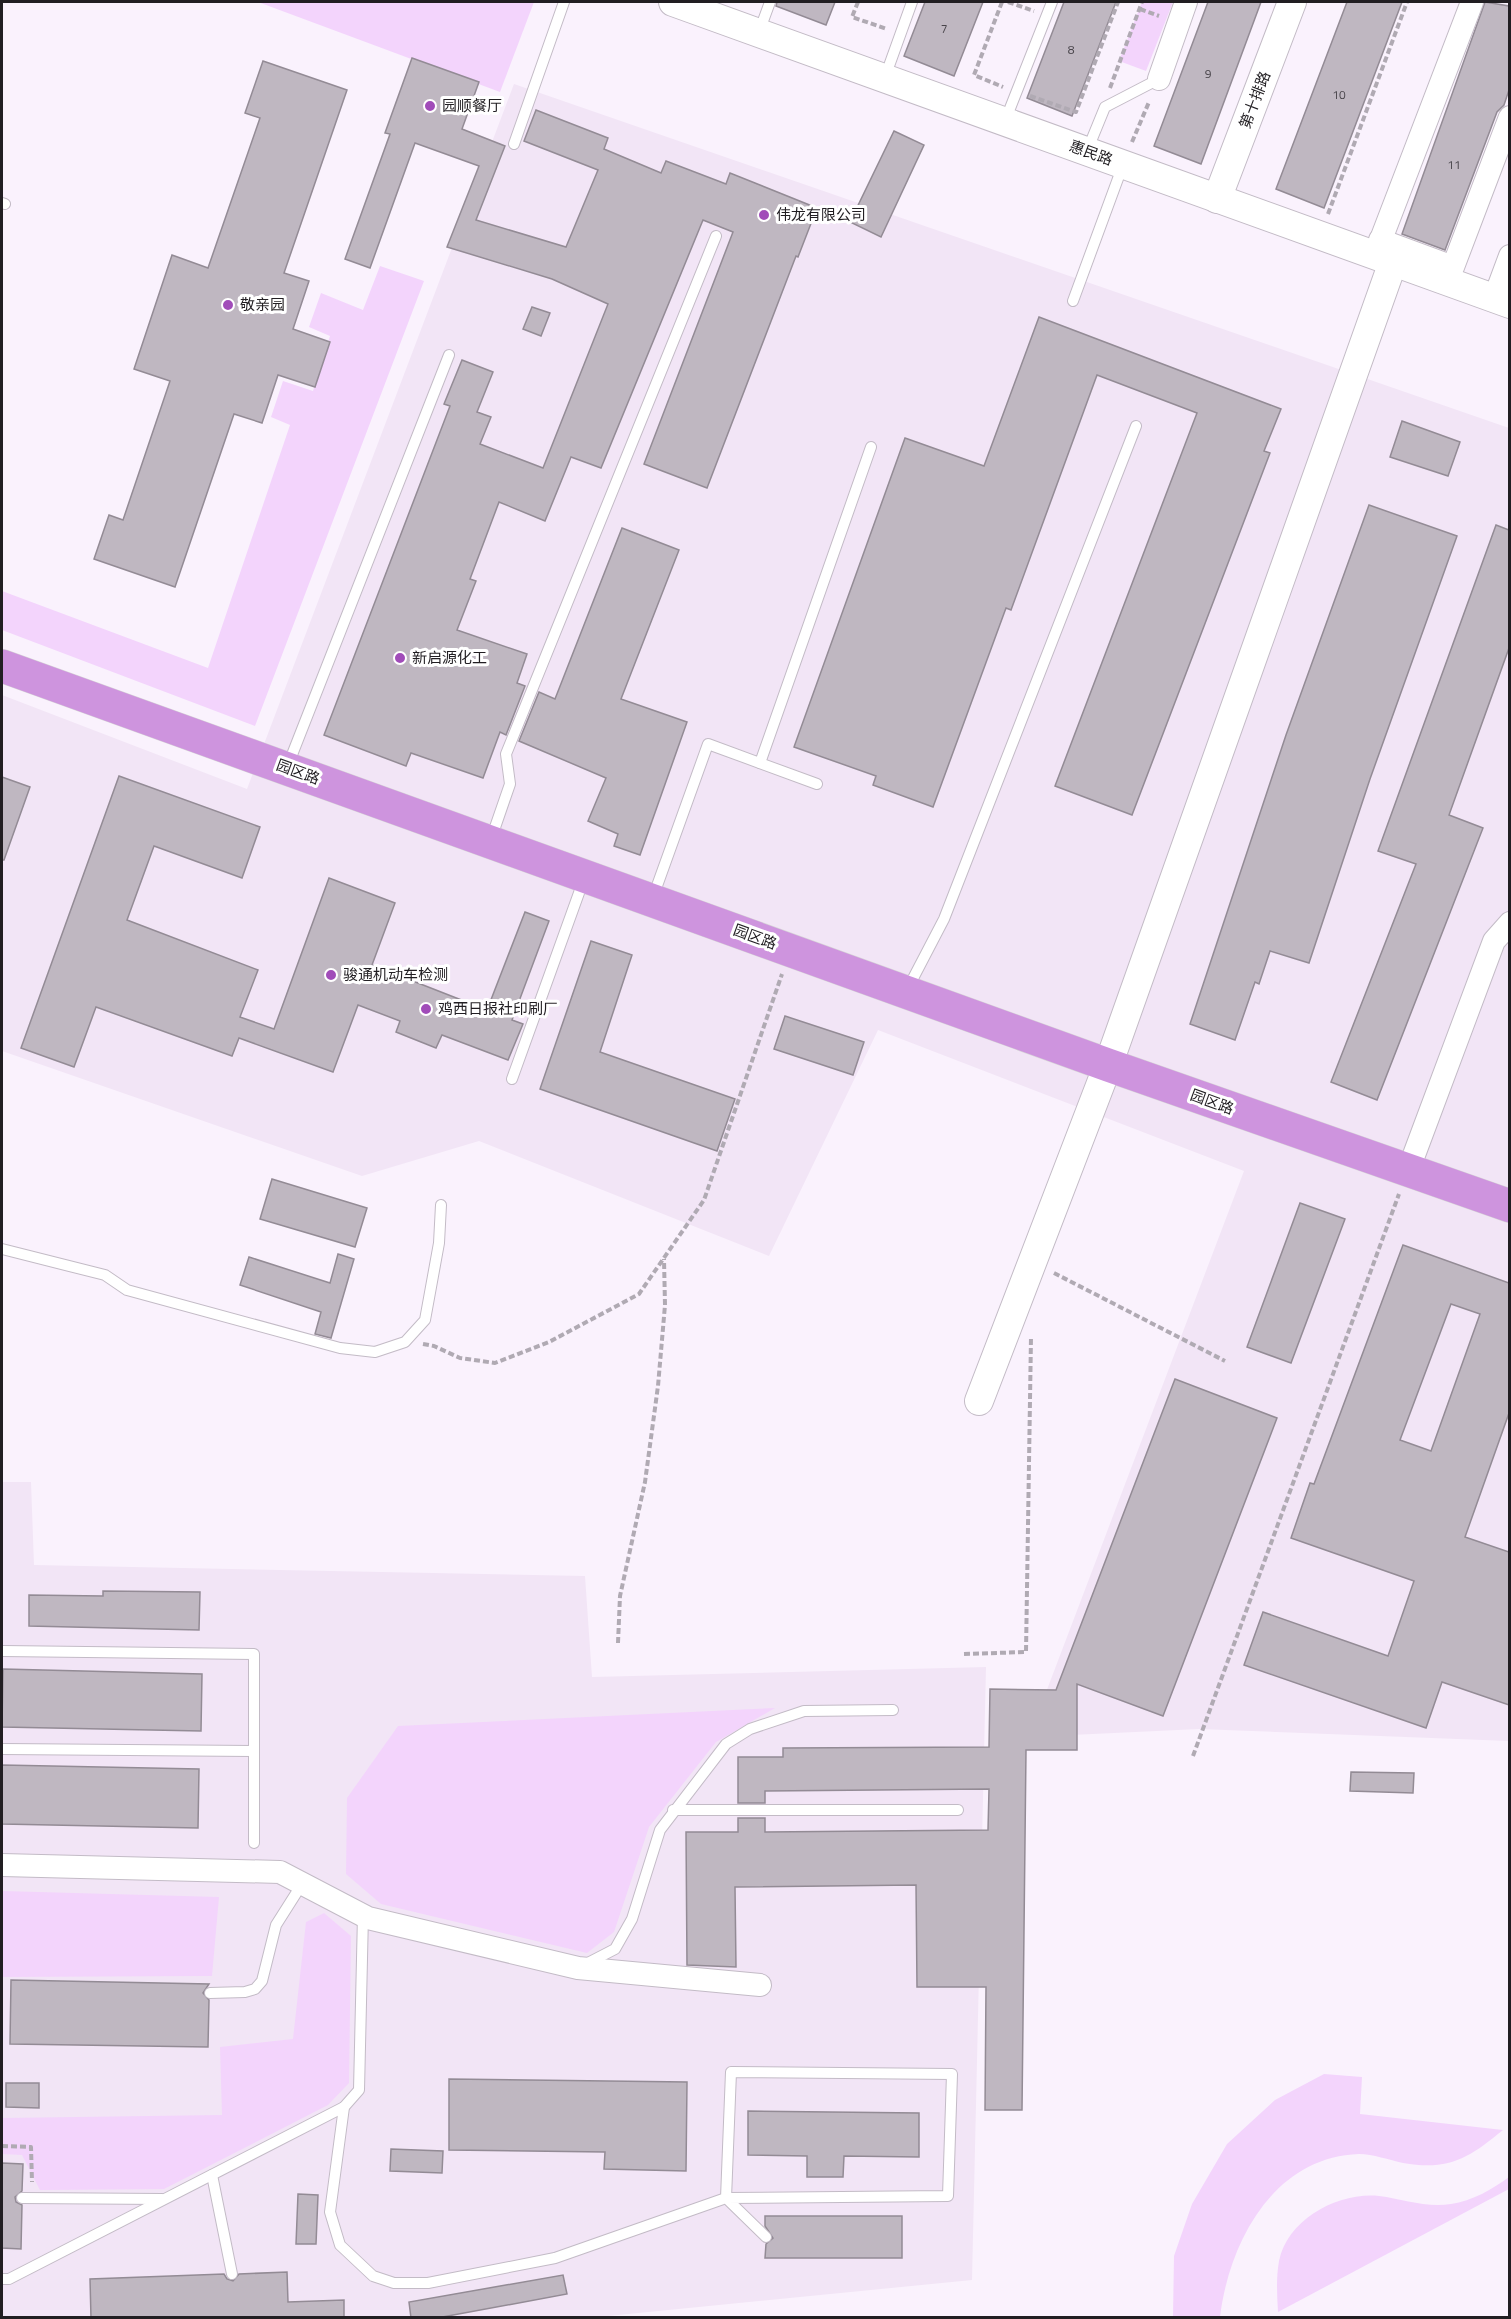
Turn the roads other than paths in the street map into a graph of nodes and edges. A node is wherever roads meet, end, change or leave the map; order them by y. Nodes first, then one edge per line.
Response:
1 (564, 2) edge
2 (673, 2) edge
3 (770, 2) edge
4 (912, 2) edge
5 (1052, 2) edge
6 (1186, 2) edge
7 (1292, 2) edge
8 (1472, 2) edge
9 (759, 32) junction
10 (884, 78) junction
11 (1159, 79) joint
12 (1509, 117) edge
13 (1004, 122) junction
14 (514, 144) dead end
15 (1087, 152) junction
16 (1126, 158) junction
17 (1218, 199) junction
18 (716, 236) dead end
19 (1383, 253) junction
20 (1509, 256) edge
21 (1073, 301) dead end
22 (1502, 301) edge
23 (449, 355) dead end
24 (1136, 426) dead end
25 (871, 447) dead end
26 (2, 666) edge
27 (760, 763) junction
28 (286, 768) junction
29 (817, 784) dead end
30 (490, 842) junction
31 (586, 876) junction
32 (652, 900) junction
33 (1509, 923) edge
34 (906, 992) junction
35 (1108, 1065) junction
36 (512, 1079) dead end
37 (1408, 1171) junction
38 (441, 1205) dead end
39 (1509, 1206) edge
40 (2, 1249) edge
41 (978, 1401) dead end
42 (2, 1651) edge
43 (893, 1710) dead end
44 (2, 1749) edge
45 (253, 1751) junction
46 (673, 1810) junction
47 (958, 1810) dead end
48 (254, 1844) dead end
49 (2, 1865) edge
50 (302, 1884) junction
51 (363, 1915) junction
52 (578, 1968) junction
53 (760, 1984) dead end
54 (210, 1993) dead end
55 (344, 2108) junction
56 (212, 2175) junction
57 (27, 2198) road end
58 (726, 2198) junction
59 (165, 2199) junction
60 (766, 2237) dead end
61 (232, 2274) dead end
62 (2, 2279) edge

1 - 14 lane
2 - 9 street, 惠民路
3 - 9 lane
4 - 10 lane
5 - 13 lane
6 - 11 street
7 - 17 street, 第十排路
8 - 19 street
9 - 10 street, 惠民路
10 - 13 street, 惠民路
11 - 15 lane
12 - 19 street
13 - 15 street, 惠民路
15 - 16 street, 惠民路
16 - 17 street, 惠民路
16 - 21 lane
17 - 19 street, 惠民路
18 - 30 lane
19 - 22 street, 惠民路
19 - 35 street
20 - 22 street
23 - 28 lane
24 - 34 lane
25 - 27 lane
26 - 28 highway, 园区路
27 - 29 lane
27 - 32 lane
28 - 30 highway, 园区路
30 - 31 highway, 园区路
31 - 32 highway, 园区路
31 - 36 lane
32 - 34 highway, 园区路
33 - 37 street
34 - 35 highway, 园区路
35 - 37 highway, 园区路
35 - 41 street
37 - 39 highway, 园区路
38 - 40 lane
42 - 45 lane
43 - 46 lane
44 - 45 lane
45 - 48 lane
46 - 47 lane
46 - 52 lane
49 - 50 street
50 - 51 street
50 - 54 lane
51 - 52 street
51 - 55 lane
52 - 53 street
55 - 56 lane
55 - 58 lane
56 - 59 lane
56 - 61 lane
57 - 59 lane
58 - 58 lane
58 - 60 lane
59 - 62 lane

